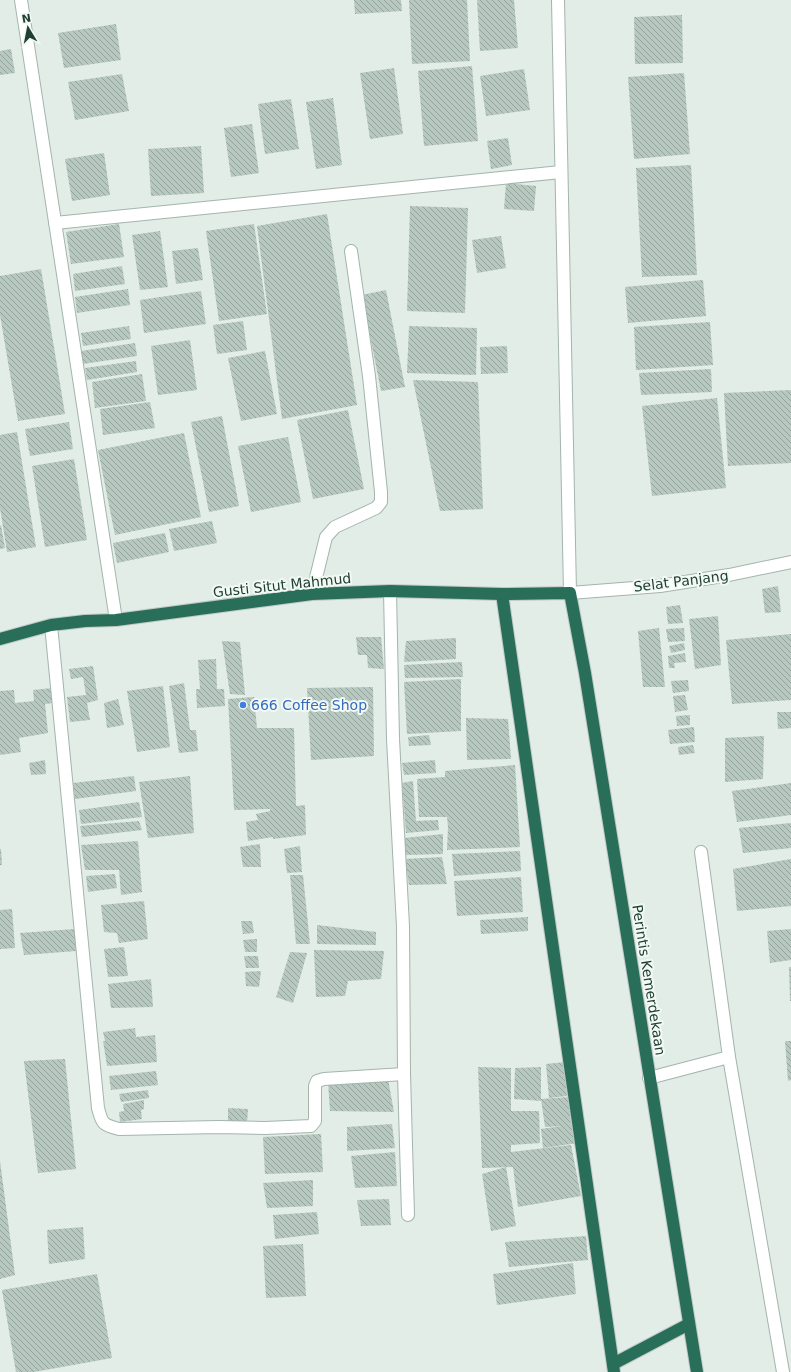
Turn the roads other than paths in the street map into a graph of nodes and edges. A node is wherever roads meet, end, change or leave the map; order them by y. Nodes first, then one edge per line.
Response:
1 (21, 0) edge
2 (558, 0) edge
3 (561, 172) junction
4 (55, 223) junction
5 (351, 251) dead end
6 (791, 562) edge
7 (390, 591) junction
8 (570, 593) junction
9 (312, 594) junction
10 (502, 594) junction
11 (116, 620) junction
12 (51, 625) junction
13 (0, 639) edge
14 (701, 852) dead end
15 (729, 1057) junction
16 (404, 1074) junction
17 (649, 1078) junction
18 (408, 1214) dead end
19 (689, 1324) junction
20 (614, 1368) edge
21 (697, 1372) edge
22 (783, 1372) edge

1 - 4 street
2 - 3 street
3 - 4 street
3 - 8 street
4 - 11 street
5 - 9 street
6 - 8 street, Selat Panjang
7 - 9 highway, Gusti Situt Mahmud
7 - 10 highway, Gusti Situt Mahmud
7 - 16 street
8 - 10 highway, Gusti Situt Mahmud
8 - 17 highway, Perintis Kemerdekaan
9 - 11 highway, Gusti Situt Mahmud
10 - 20 highway
11 - 12 highway, Gusti Situt Mahmud
12 - 13 highway, Gusti Situt Mahmud
12 - 16 street
14 - 15 street
15 - 17 street
15 - 22 street
16 - 18 street
17 - 19 highway, Perintis Kemerdekaan
19 - 20 highway
19 - 21 highway, Perintis Kemerdekaan

